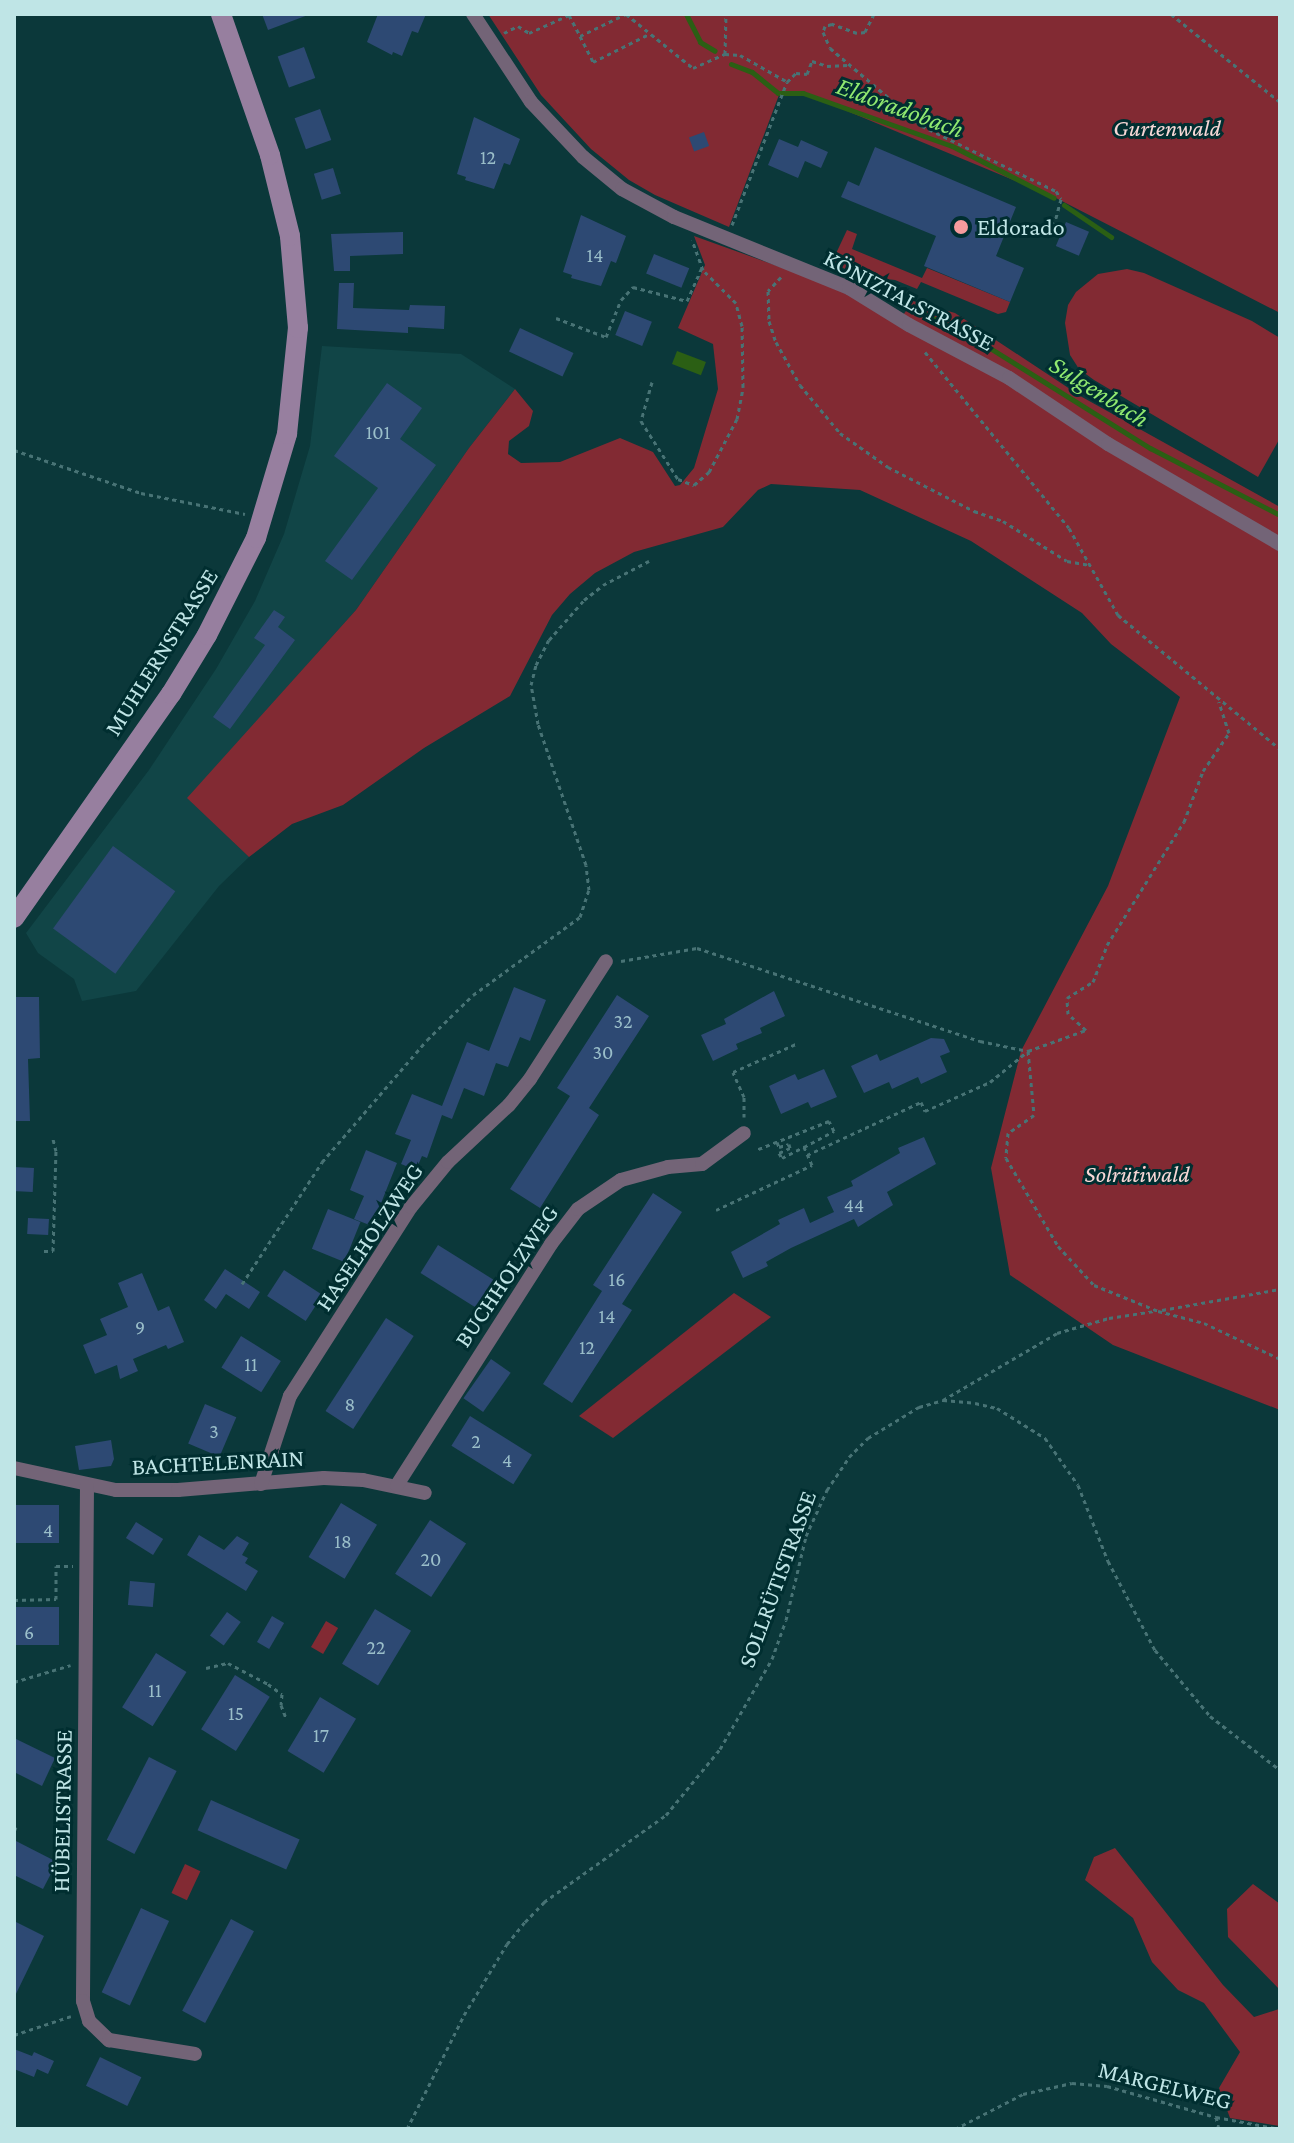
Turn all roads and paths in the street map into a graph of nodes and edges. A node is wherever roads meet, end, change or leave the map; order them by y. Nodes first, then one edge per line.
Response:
1 (221, 14) edge
2 (473, 14) edge
3 (569, 14) edge
4 (726, 14) edge
5 (874, 14) edge
6 (1171, 14) edge
7 (650, 33) junction
8 (497, 36) dead end
9 (580, 36) junction
10 (725, 54) junction
11 (848, 65) junction
12 (787, 82) junction
13 (1280, 102) edge
14 (691, 224) junction
15 (1053, 229) dead end
16 (727, 238) junction
17 (792, 265) junction
18 (702, 268) junction
19 (556, 318) dead end
20 (909, 325) junction
21 (652, 382) dead end
22 (14, 450) edge
23 (264, 516) junction
24 (1280, 544) edge
25 (649, 561) dead end
26 (1090, 565) junction
27 (1219, 702) junction
28 (1280, 749) edge
29 (14, 918) edge
30 (606, 961) joint
31 (796, 1044) dead end
32 (1028, 1051) junction
33 (744, 1133) joint
34 (53, 1139) dead end
35 (777, 1142) junction
36 (804, 1147) junction
37 (756, 1150) dead end
38 (807, 1155) junction
39 (716, 1210) dead end
40 (44, 1251) dead end
41 (242, 1284) dead end
42 (1280, 1289) edge
43 (1158, 1311) junction
44 (1280, 1359) edge
45 (943, 1400) junction
46 (14, 1468) edge
47 (261, 1484) junction
48 (397, 1485) junction
49 (87, 1486) junction
50 (425, 1493) dead end
51 (86, 1566) junction
52 (14, 1600) edge
53 (86, 1660) junction
54 (206, 1668) dead end
55 (14, 1682) edge
56 (286, 1718) dead end
57 (1280, 1770) edge
58 (85, 2011) junction
59 (14, 2035) edge
60 (195, 2054) dead end
61 (1216, 2117) junction
62 (407, 2129) edge
63 (955, 2129) edge
64 (1219, 2129) edge
65 (1280, 2129) edge

1 - 23 street, MUHLERNSTRASSE
2 - 14 street, KÖNIZTALSTRASSE
3 - 8 path
3 - 9 path
4 - 10 path
5 - 11 path
6 - 13 path
7 - 9 path
7 - 9 path
7 - 10 path
10 - 12 path
11 - 12 path
11 - 15 path
12 - 16 path
14 - 16 street, KÖNIZTALSTRASSE
14 - 18 path
16 - 17 street, KÖNIZTALSTRASSE
17 - 20 street, KÖNIZTALSTRASSE
17 - 26 path
18 - 19 path
18 - 21 path
20 - 24 street, KÖNIZTALSTRASSE
20 - 26 path
22 - 23 path
23 - 29 street, MUHLERNSTRASSE
25 - 41 path
26 - 27 path
27 - 28 path
27 - 32 path
30 - 32 path
30 - 47 street, HASELHOLZWEG
31 - 33 path
32 - 38 path
32 - 43 path
33 - 48 street, BUCHHOLZWEG
34 - 40 path
35 - 36 path
35 - 36 path
35 - 37 path
36 - 38 path
38 - 39 path
42 - 43 path
43 - 44 path
43 - 45 path
45 - 57 path, SOLLRÜTISTRASSE
45 - 62 path, SOLLRÜTISTRASSE
46 - 49 street, BACHTELENRAIN
47 - 48 street, BACHTELENRAIN
47 - 49 street, BACHTELENRAIN
48 - 50 street, BACHTELENRAIN
49 - 51 street, HÜBELISTRASSE
51 - 52 path
51 - 53 street, HÜBELISTRASSE
53 - 55 path
53 - 58 street, HÜBELISTRASSE
54 - 56 path
58 - 59 path
58 - 60 street
61 - 63 path, MARGELWEG
61 - 64 path
61 - 65 path, MARGELWEG

